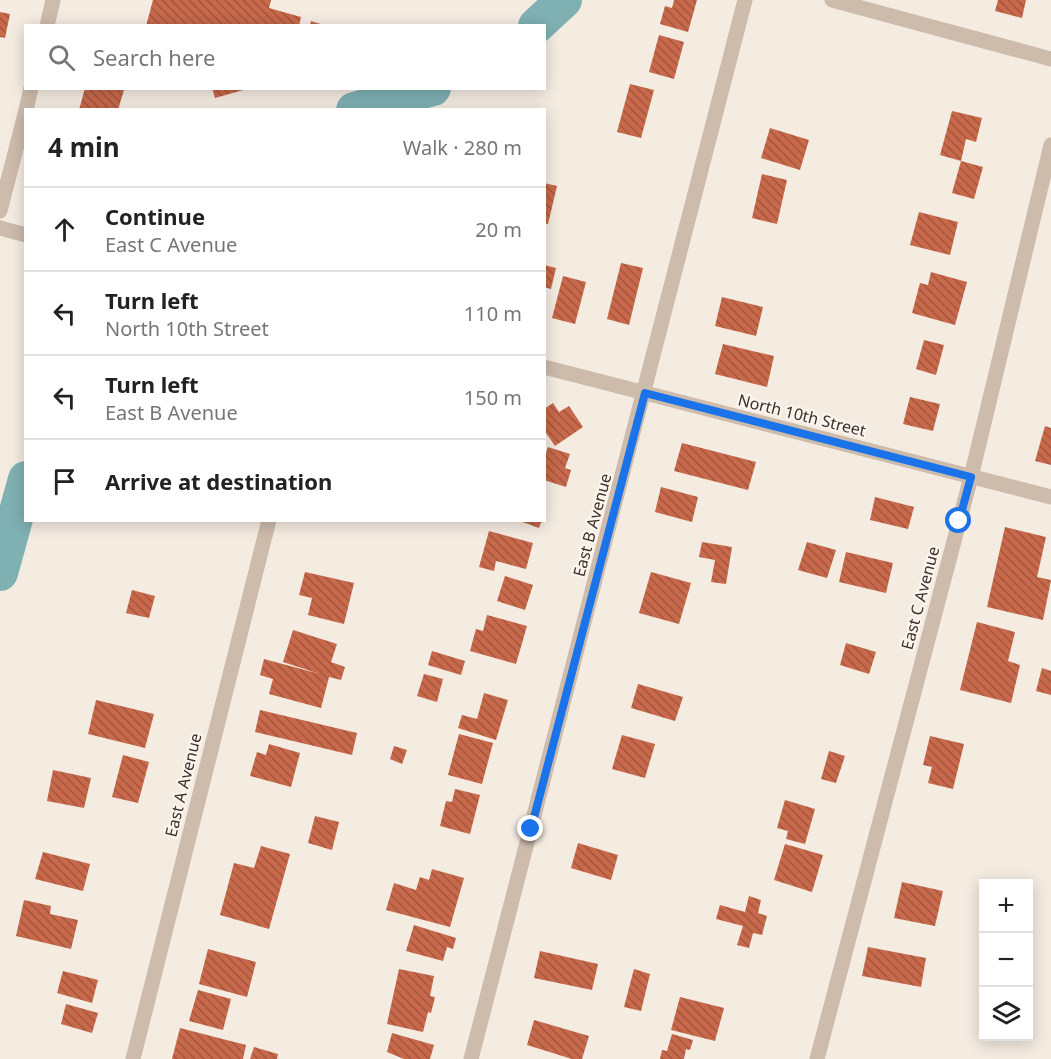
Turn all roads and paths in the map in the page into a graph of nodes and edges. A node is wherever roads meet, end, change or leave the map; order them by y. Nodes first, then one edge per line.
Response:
1 (53, 0) edge
2 (746, 0) edge
3 (831, 0) edge
4 (47, 24) edge
5 (1051, 59) edge
6 (31, 90) edge
7 (26, 108) edge
8 (24, 118) edge
9 (1051, 145) edge
10 (0, 211) edge
11 (0, 228) edge
12 (24, 234) edge
13 (546, 368) edge
14 (645, 393) junction
15 (971, 477) junction
16 (1051, 497) edge
17 (267, 522) edge
18 (133, 1059) edge
19 (471, 1059) edge
20 (817, 1059) edge

1 - 4 street
2 - 14 street, East B Avenue
3 - 5 street
6 - 7 street
8 - 10 street
9 - 15 street, East C Avenue
11 - 12 street
13 - 14 street, North 10th Street
14 - 15 street, North 10th Street
14 - 19 street, East B Avenue
15 - 16 street, North 10th Street
15 - 20 street, East C Avenue
17 - 18 street, East A Avenue

